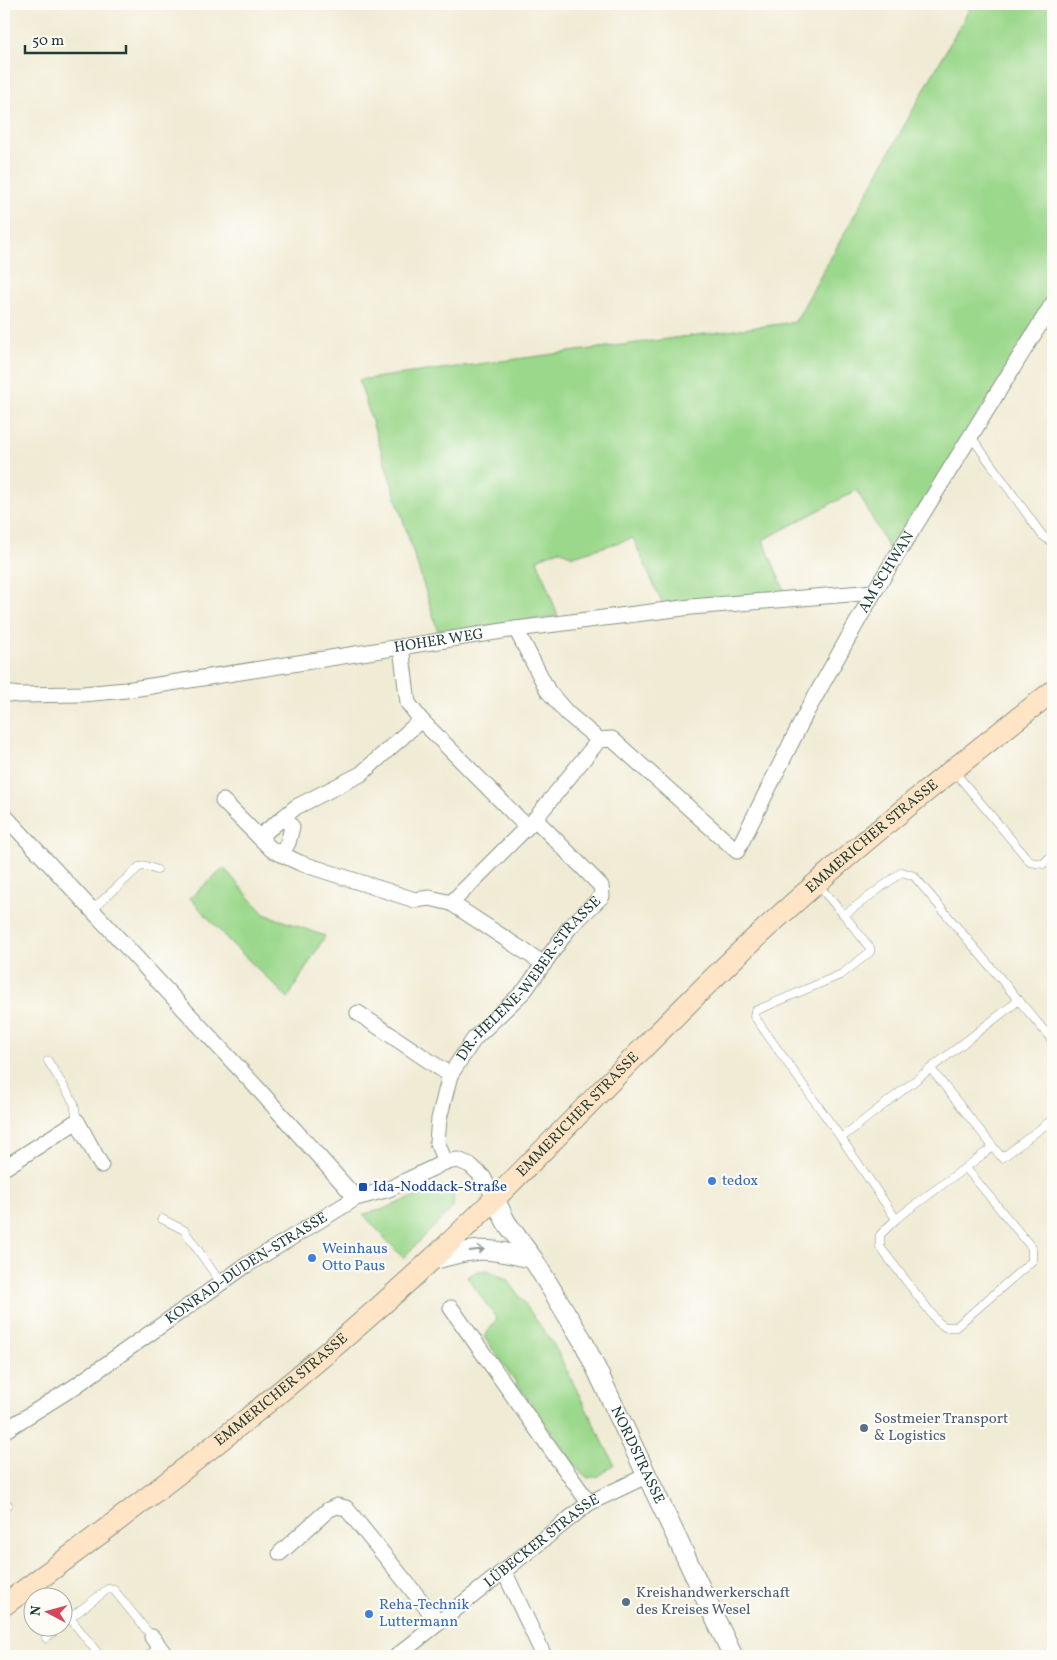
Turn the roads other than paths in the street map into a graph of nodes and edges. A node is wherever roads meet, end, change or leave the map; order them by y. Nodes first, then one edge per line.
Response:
1 (1053, 303) edge
2 (970, 435) junction
3 (1053, 543) edge
4 (874, 592) junction
5 (516, 629) junction
6 (401, 647) junction
7 (1053, 691) edge
8 (4, 693) edge
9 (421, 720) junction
10 (599, 740) junction
11 (952, 770) junction
12 (223, 801) dead end
13 (4, 815) edge
14 (284, 817) junction
15 (531, 823) junction
16 (259, 837) junction
17 (281, 854) junction
18 (1053, 854) edge
19 (157, 870) dead end
20 (817, 884) junction
21 (451, 903) junction
22 (92, 909) junction
23 (844, 915) junction
24 (544, 964) junction
25 (1019, 1000) junction
26 (358, 1013) dead end
27 (1053, 1041) edge
28 (48, 1061) dead end
29 (931, 1069) junction
30 (450, 1075) junction
31 (1053, 1119) edge
32 (77, 1121) junction
33 (841, 1138) junction
34 (993, 1147) junction
35 (445, 1162) junction
36 (101, 1164) dead end
37 (4, 1168) edge
38 (966, 1168) junction
39 (494, 1197) junction
40 (356, 1198) junction
41 (896, 1219) junction
42 (162, 1220) dead end
43 (533, 1259) junction
44 (430, 1262) junction
45 (221, 1283) junction
46 (451, 1308) dead end
47 (4, 1431) edge
48 (648, 1475) junction
49 (4, 1501) edge
50 (590, 1503) junction
51 (4, 1508) edge
52 (280, 1553) dead end
53 (504, 1571) junction
54 (4, 1605) edge
55 (72, 1616) edge
56 (72, 1621) edge
57 (440, 1623) junction
58 (156, 1649) edge
59 (100, 1656) edge
60 (397, 1656) edge
61 (544, 1656) edge
62 (733, 1656) edge

1 - 2 street, AM SCHWAN
2 - 3 lane
2 - 4 street, AM SCHWAN
4 - 5 street, HOHER WEG
4 - 10 street, AM SCHWAN
5 - 6 street, HOHER WEG
5 - 10 street
6 - 8 street, HOHER WEG
6 - 9 street
7 - 11 main road, EMMERICHER STRASSE
9 - 14 street
9 - 15 street
10 - 15 street
11 - 18 lane
11 - 20 main road, EMMERICHER STRASSE
12 - 16 street
13 - 22 street
14 - 16 street
14 - 17 street
15 - 21 street
15 - 24 street, DR.-HELENE-WEBER-STRASSE
16 - 17 street
17 - 21 street
19 - 22 lane
20 - 23 lane
20 - 39 main road, EMMERICHER STRASSE
21 - 24 street
22 - 40 street
23 - 25 lane
23 - 33 lane
24 - 30 street, DR.-HELENE-WEBER-STRASSE
25 - 27 lane
25 - 29 lane
26 - 30 street, DR.-HELENE-WEBER-STRASSE
28 - 32 lane
29 - 33 lane
29 - 34 lane
30 - 35 street, DR.-HELENE-WEBER-STRASSE
31 - 34 lane
32 - 36 street
32 - 37 street
33 - 41 lane
34 - 38 lane
35 - 39 street
35 - 40 street, KONRAD-DUDEN-STRASSE
38 - 41 lane
38 - 41 lane
39 - 43 street, NORDSTRASSE
39 - 44 main road, EMMERICHER STRASSE
40 - 45 street, KONRAD-DUDEN-STRASSE
42 - 45 lane
44 -> 43 street
43 - 48 street, NORDSTRASSE
44 - 54 main road, EMMERICHER STRASSE
45 - 47 street, KONRAD-DUDEN-STRASSE
46 - 50 street
48 - 50 street, LÜBECKER STRASSE
48 - 62 street, NORDSTRASSE
49 - 51 lane
50 - 53 street, LÜBECKER STRASSE
52 - 57 street
53 - 57 street, LÜBECKER STRASSE
53 - 61 street
55 - 58 lane
56 - 59 lane
57 - 60 street, LÜBECKER STRASSE

